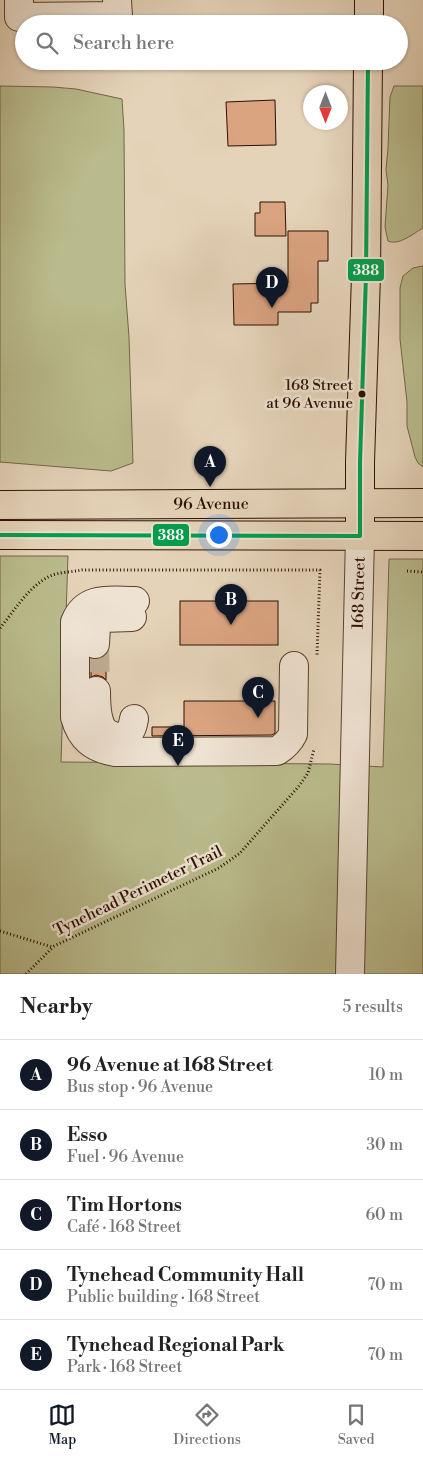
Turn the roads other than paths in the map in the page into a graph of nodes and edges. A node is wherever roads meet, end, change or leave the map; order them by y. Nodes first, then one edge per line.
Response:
1 (19, 0) edge
2 (118, 0) edge
3 (369, 0) edge
4 (19, 15) edge
5 (118, 15) edge
6 (369, 15) edge
7 (368, 70) edge
8 (360, 503) junction
9 (423, 503) edge
10 (0, 505) edge
11 (0, 535) edge
12 (360, 536) junction
13 (423, 536) edge
14 (95, 644) tunnel mouth
15 (305, 662) road end
16 (96, 691) tunnel mouth
17 (134, 719) dead end
18 (350, 974) edge

1 - 4 street
2 - 5 street
3 - 6 main road
7 - 8 main road, 168 Street
8 - 9 main road, 96 Avenue
8 - 10 main road, 96 Avenue
8 - 12 main road, 168 Street
11 - 12 main road, 96 Avenue
12 - 13 main road, 96 Avenue
12 - 18 street, 168 Street
14 - 15 street
16 - 17 street

